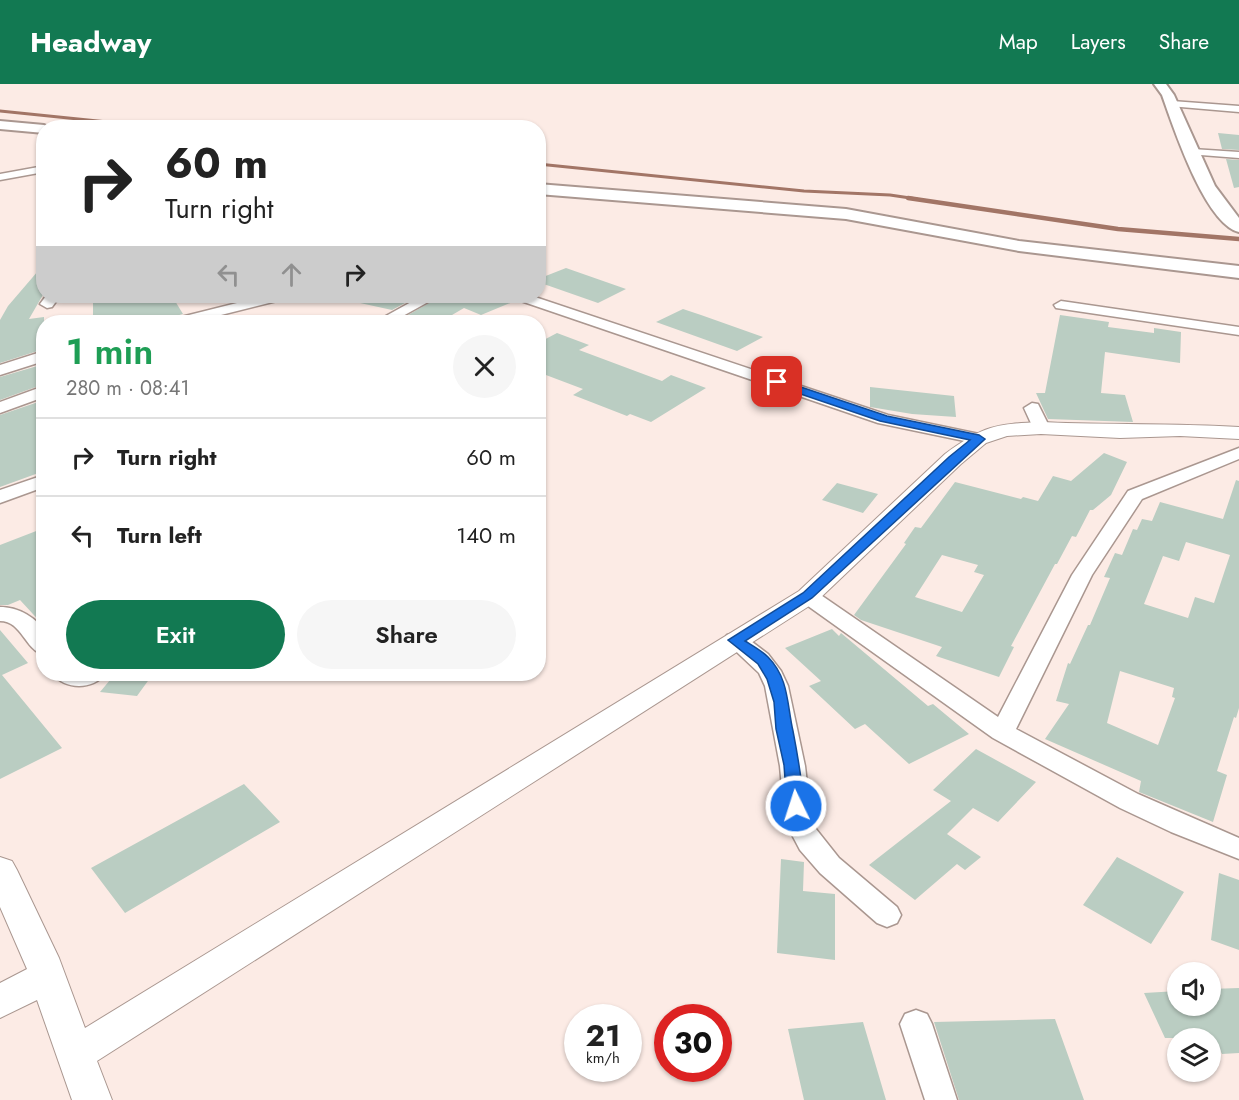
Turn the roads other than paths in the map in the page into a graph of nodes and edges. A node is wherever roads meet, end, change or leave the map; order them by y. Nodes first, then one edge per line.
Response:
1 (1160, 84) edge
2 (1176, 98) edge
3 (1239, 109) edge
4 (0, 125) edge
5 (36, 128) edge
6 (0, 132) edge
7 (36, 135) edge
8 (1198, 152) junction
9 (1239, 155) edge
10 (1214, 169) dead end
11 (36, 170) edge
12 (0, 177) edge
13 (546, 182) edge
14 (546, 190) edge
15 (1239, 228) edge
16 (1239, 262) edge
17 (1239, 272) edge
18 (223, 303) edge
19 (254, 303) edge
20 (419, 303) edge
21 (541, 303) edge
22 (1061, 305) dead end
23 (228, 310) junction
24 (207, 315) edge
25 (395, 315) edge
26 (1239, 331) edge
27 (36, 358) edge
28 (0, 370) edge
29 (36, 395) edge
30 (0, 408) edge
31 (1239, 433) edge
32 (979, 439) junction
33 (1239, 453) edge
34 (36, 484) edge
35 (0, 497) edge
36 (808, 596) junction
37 (0, 614) edge
38 (36, 639) edge
39 (735, 640) junction
40 (1002, 732) junction
41 (1238, 846) edge
42 (0, 870) edge
43 (887, 915) dead end
44 (47, 976) junction
45 (0, 1002) edge
46 (916, 1024) dead end
47 (74, 1055) junction
48 (92, 1100) edge
49 (941, 1100) edge

1 - 2 main road
2 - 3 street
2 - 8 main road
4 - 5 main road
6 - 7 main road
8 - 9 street
8 - 10 main road
8 - 15 main road
11 - 12 street
13 - 16 main road
14 - 17 main road
18 - 23 street
19 - 23 street
20 - 25 street
21 - 32 street
22 - 26 street
23 - 24 street
27 - 28 street
29 - 30 street
31 - 32 street
32 - 36 street
33 - 40 street
34 - 35 street
36 - 39 street
36 - 40 street
37 - 38 street
39 - 43 street
39 - 47 street
40 - 41 street
42 - 44 street
44 - 45 street
44 - 47 street
46 - 49 street
47 - 48 street

